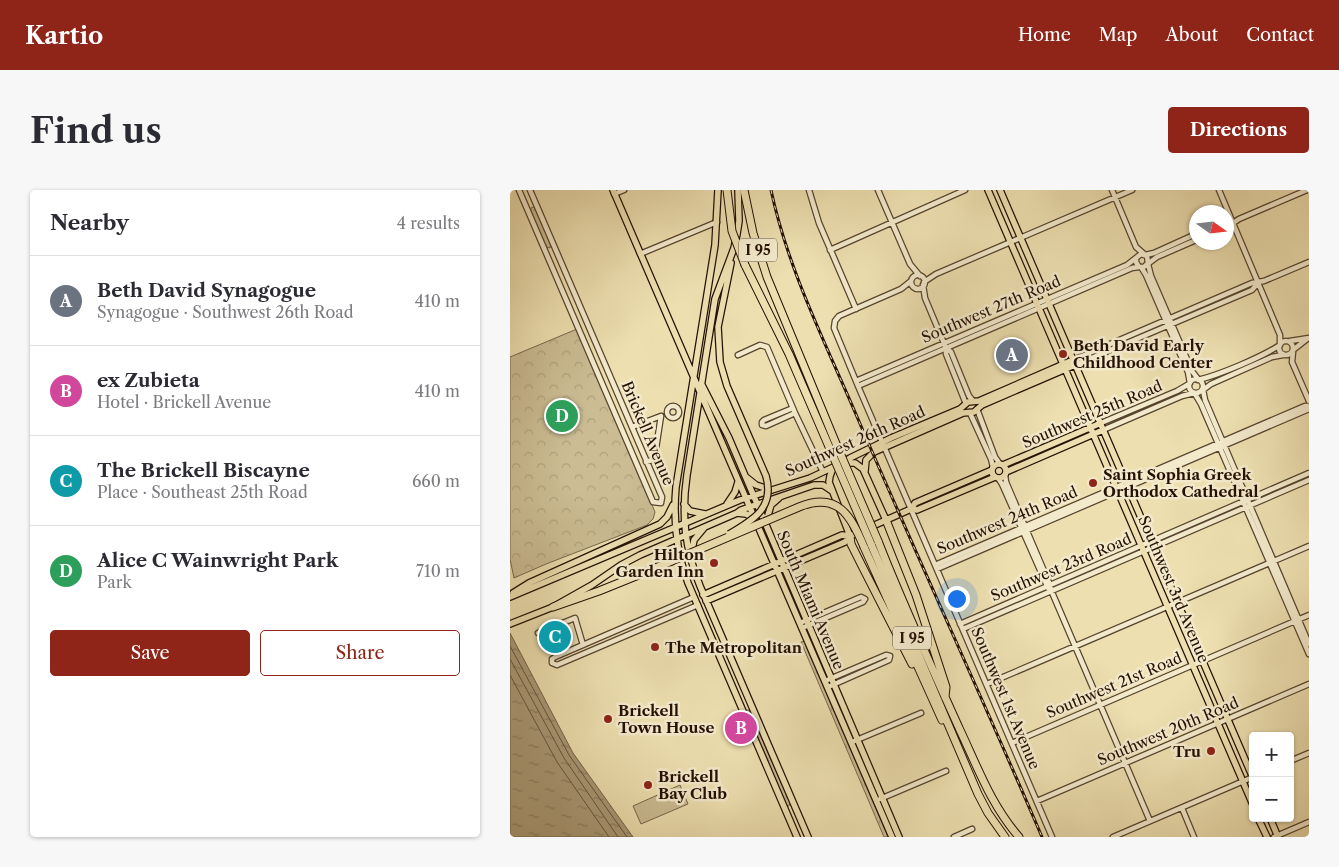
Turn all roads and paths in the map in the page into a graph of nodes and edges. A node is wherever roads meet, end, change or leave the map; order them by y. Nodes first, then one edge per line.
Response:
1 (519, 190) edge
2 (530, 190) edge
3 (624, 190) edge
4 (718, 190) edge
5 (727, 190) edge
6 (738, 190) edge
7 (744, 190) edge
8 (809, 190) edge
9 (878, 190) edge
10 (965, 190) edge
11 (988, 190) edge
12 (1000, 190) edge
13 (1112, 190) edge
14 (1132, 190) edge
15 (1218, 190) edge
16 (1307, 190) edge
17 (614, 192) edge
18 (1115, 197) junction
19 (535, 203) junction
20 (1225, 205) edge
21 (526, 207) junction
22 (717, 222) junction
23 (892, 222) junction
24 (1234, 222) edge
25 (1234, 224) edge
26 (1189, 237) edge
27 (1021, 238) junction
28 (1011, 242) junction
29 (1189, 243) edge
30 (1136, 247) junction
31 (554, 248) junction
32 (830, 250) junction
33 (733, 251) junction
34 (546, 252) junction
35 (640, 254) junction
36 (1145, 255) junction
37 (1137, 258) junction
38 (1309, 262) edge
39 (1148, 263) junction
40 (910, 264) junction
41 (1140, 267) junction
42 (936, 274) junction
43 (921, 276) junction
44 (911, 280) junction
45 (1258, 283) junction
46 (924, 284) junction
47 (902, 288) junction
48 (915, 288) junction
49 (925, 298) junction
50 (1048, 301) junction
51 (1038, 305) junction
52 (856, 309) junction
53 (1170, 318) junction
54 (1166, 323) junction
55 (1172, 323) junction
56 (1280, 335) junction
57 (1308, 338) edge
58 (594, 339) junction
59 (1289, 341) junction
60 (585, 343) junction
61 (1280, 344) junction
62 (945, 346) junction
63 (698, 348) junction
64 (682, 350) junction
65 (1293, 351) junction
66 (738, 355) dead end
67 (1284, 355) junction
68 (1074, 362) junction
69 (1292, 362) junction
70 (1064, 367) junction
71 (694, 376) junction
72 (611, 379) junction
73 (1198, 379) junction
74 (602, 383) junction
75 (857, 383) junction
76 (1190, 383) junction
77 (702, 386) junction
78 (1203, 390) junction
79 (1194, 393) junction
80 (700, 395) junction
81 (974, 401) junction
82 (1309, 402) edge
83 (966, 405) junction
84 (1309, 408) edge
85 (977, 409) junction
86 (794, 411) junction
87 (698, 412) junction
88 (969, 412) junction
89 (709, 413) junction
90 (668, 414) dead end
91 (661, 416) junction
92 (1101, 424) junction
93 (632, 427) junction
94 (1091, 428) junction
95 (1104, 430) junction
96 (1093, 434) junction
97 (1223, 441) junction
98 (1217, 443) junction
99 (883, 445) junction
100 (1226, 446) junction
101 (834, 448) junction
102 (1220, 449) junction
103 (646, 462) junction
104 (842, 463) junction
105 (1002, 464) junction
106 (834, 468) junction
107 (992, 468) junction
108 (865, 471) junction
109 (823, 472) junction
110 (1005, 473) junction
111 (1309, 473) edge
112 (745, 476) junction
113 (996, 478) junction
114 (738, 479) junction
115 (1309, 480) edge
116 (1128, 485) junction
117 (1117, 489) junction
118 (773, 490) junction
119 (832, 491) junction
120 (754, 496) junction
121 (781, 497) junction
122 (746, 498) junction
123 (675, 500) junction
124 (1245, 500) junction
125 (684, 504) junction
126 (757, 504) junction
127 (726, 506) junction
128 (750, 506) junction
129 (1247, 506) junction
130 (911, 509) junction
131 (737, 513) junction
132 (707, 514) junction
133 (755, 519) junction
134 (886, 520) junction
135 (684, 524) junction
136 (766, 524) junction
137 (705, 526) junction
138 (675, 527) junction
139 (1024, 530) junction
140 (685, 535) junction
141 (850, 536) junction
142 (724, 538) junction
143 (676, 539) junction
144 (871, 544) junction
145 (1152, 544) junction
146 (1309, 546) edge
147 (1142, 548) junction
148 (653, 549) junction
149 (781, 560) junction
150 (691, 561) junction
151 (1272, 562) junction
152 (681, 563) junction
153 (774, 564) junction
154 (936, 567) junction
155 (784, 568) junction
156 (777, 571) junction
157 (738, 579) junction
158 (741, 586) junction
159 (1048, 586) junction
160 (1051, 590) junction
161 (510, 596) edge
162 (694, 597) junction
163 (705, 598) junction
164 (1178, 603) junction
165 (698, 605) junction
166 (553, 607) junction
167 (669, 608) junction
168 (709, 608) junction
169 (1168, 608) junction
170 (1309, 615) edge
171 (672, 616) junction
172 (1297, 620) junction
173 (511, 624) edge
174 (804, 624) junction
175 (629, 626) junction
176 (962, 626) junction
177 (632, 633) junction
178 (538, 634) dead end
179 (589, 643) junction
180 (1309, 644) edge
181 (583, 645) junction
182 (1075, 647) junction
183 (592, 650) junction
184 (1309, 654) edge
185 (1203, 661) junction
186 (1193, 665) junction
187 (829, 683) junction
188 (987, 684) junction
189 (1309, 684) edge
190 (945, 698) junction
191 (749, 700) junction
192 (933, 701) junction
193 (740, 704) junction
194 (1100, 705) junction
195 (921, 713) dead end
196 (1228, 719) junction
197 (1218, 724) junction
198 (952, 732) junction
199 (854, 741) junction
200 (1012, 743) junction
201 (1309, 753) edge
202 (1294, 759) edge
203 (1125, 763) junction
204 (946, 771) dead end
205 (1253, 777) edge
206 (1249, 780) edge
207 (1243, 782) junction
208 (1249, 796) edge
209 (880, 800) junction
210 (1037, 801) junction
211 (1182, 808) junction
212 (1150, 821) junction
213 (1260, 822) edge
214 (1272, 822) edge
215 (1309, 822) edge
216 (972, 829) dead end
217 (1122, 835) edge
218 (1277, 836) edge
219 (797, 837) edge
220 (808, 837) edge
221 (892, 837) edge
222 (899, 837) edge
223 (954, 837) edge
224 (1005, 837) edge
225 (1019, 837) edge
226 (1052, 837) edge
227 (1112, 837) edge
228 (1194, 837) edge
229 (1266, 837) edge

1 - 21 street, Brickell Avenue
2 - 19 street, Brickell Avenue
3 - 17 street
4 - 22 main road, Brickell Avenue
5 - 101 highway, I 95, bridge
6 - 33 main road
7 - 101 highway, I 95
8 - 32 street
9 - 23 street
10 - 23 street
11 - 28 main road, Southwest 3rd Avenue
12 - 27 main road, Southwest 3rd Avenue
13 - 18 street
14 - 18 street
15 - 20 street
16 - 24 street
17 - 35 main road, South Miami Avenue
18 - 27 street
18 - 30 street
19 - 21 street
19 - 31 street, Brickell Avenue
21 - 34 street, Brickell Avenue
22 - 35 street
22 - 63 main road, Brickell Avenue
23 - 32 street
23 - 40 street
25 - 45 street
26 - 36 street
27 - 28 street
27 - 50 main road, Southwest 3rd Avenue
28 - 42 street
28 - 51 main road, Southwest 3rd Avenue
29 - 39 street
30 - 36 street
30 - 37 street
31 - 34 street
31 - 58 street, Brickell Avenue
32 - 52 street
33 - 77 main road, Brickell Avenue
33 - 142 main road, bridge
34 - 60 street, Brickell Avenue
35 - 64 main road, South Miami Avenue
36 - 37 street
36 - 39 street
37 - 41 street
37 - 50 street, Southwest 27th Road
38 - 45 street
39 - 41 street
39 - 53 street
40 - 43 street
40 - 44 street
41 - 50 street, Southwest 27th Road
41 - 54 street
42 - 43 street
42 - 46 street
43 - 44 street
43 - 46 street
44 - 47 street
44 - 48 street
45 - 53 street
45 - 55 street
45 - 56 street
46 - 48 street
46 - 49 street
47 - 48 street
47 - 52 street
48 - 49 street
49 - 62 street
50 - 51 street, Southwest 27th Road
50 - 68 main road, Southwest 3rd Avenue
51 - 62 street, Southwest 27th Road
51 - 70 main road, Southwest 3rd Avenue
52 - 75 street, Southwest 1st Avenue
53 - 54 street
53 - 55 street
54 - 55 street
54 - 68 street
54 - 76 street
55 - 73 street
56 - 59 street
56 - 61 street
57 - 59 street
57 - 65 street
58 - 60 street
58 - 72 street, Brickell Avenue
59 - 61 street
59 - 65 street
60 - 74 street, Brickell Avenue
61 - 67 street
61 - 73 street
62 - 75 street, Southwest 27th Road
62 - 81 street
62 - 83 street
63 - 64 main road
63 - 71 main road, Brickell Avenue
64 - 71 main road, South Miami Avenue
65 - 67 street
65 - 69 street
66 - 86 street
67 - 69 street
67 - 78 street
68 - 70 main road
68 - 92 main road, Southwest 3rd Avenue
69 - 82 street
70 - 81 main road
70 - 85 main road
70 - 94 main road, Southwest 3rd Avenue
71 - 77 main road, South Miami Avenue
71 - 80 main road, South Miami Avenue
71 - 123 main road, Brickell Avenue
72 - 74 street
72 - 93 street, Brickell Avenue
73 - 76 street
73 - 78 street
74 - 103 street, Brickell Avenue
75 - 99 street, Southwest 1st Avenue
76 - 79 street
76 - 92 street, Southwest 25th Road
77 - 80 main road, Brickell Avenue
77 - 112 main road, South Miami Avenue
78 - 79 street
78 - 97 street
79 - 95 street, Southwest 25th Road
79 - 98 street
80 - 87 main road, Brickell Avenue
80 - 89 main road, South Miami Avenue
81 - 83 main road
81 - 85 main road
83 - 88 main road
83 - 99 main road, Southwest 26th Road
84 - 97 street, Southwest 24th Road
84 - 100 street, Southwest 24th Road
85 - 88 main road
85 - 105 street
86 - 86 street
86 - 109 street
87 - 89 main road
87 - 125 main road, Brickell Avenue
88 - 99 main road, Southwest 26th Road
88 - 107 street
89 - 114 main road, South Miami Avenue
90 - 91 street
91 - 93 street
91 - 103 street
92 - 94 main road, Southwest 25th Road
92 - 95 main road, Southwest 3rd Avenue
93 - 103 street, Brickell Avenue
94 - 96 main road, Southwest 3rd Avenue
94 - 105 main road, Southwest 25th Road
95 - 96 main road, Southwest 25th Road
95 - 116 main road, Southwest 3rd Avenue
96 - 110 main road, Southwest 25th Road
96 - 117 main road, Southwest 3rd Avenue
97 - 98 street, Southwest 24th Road
97 - 100 street
98 - 102 street
98 - 116 street, Southwest 24th Road
99 - 104 main road, Southwest 26th Road
99 - 108 main road, Southwest 26th Road
99 - 130 street, Southwest 1st Avenue
100 - 102 street, Southwest 24th Road
100 - 124 street
101 - 144 highway, I 95, bridge
102 - 116 street, Southwest 24th Road
102 - 124 street
104 - 106 main road, Southwest 26th Road
104 - 108 main road
105 - 107 main road, Southwest 25th Road
105 - 110 main road
106 - 109 main road, Southwest 26th Road
106 - 119 main road
107 - 113 main road
107 - 130 main road
108 - 134 main road
109 - 118 main road, Southwest 26th Road
110 - 113 main road, Southwest 25th Road
110 - 139 street
111 - 124 street, Southwest 23rd Road
112 - 118 main road
112 - 120 main road, South Miami Avenue
113 - 130 main road
113 - 139 street
114 - 122 main road, South Miami Avenue
114 - 127 main road
115 - 129 street, Southwest 23rd Road
116 - 117 street, Southwest 24th Road
116 - 145 main road, Southwest 3rd Avenue
117 - 139 street, Southwest 24th Road
117 - 147 main road, Southwest 3rd Avenue
118 - 120 main road, Southwest 26th Road
119 - 121 main road, Southwest 26th Road
119 - 141 main road
120 - 122 main road, Southwest 26th Road
120 - 126 main road, South Miami Avenue
121 - 126 main road, Southwest 26th Road
121 - 136 main road
122 - 127 main road, Southwest 26th Road
122 - 128 main road, South Miami Avenue
123 - 138 main road, Brickell Avenue
123 - 161 main road
124 - 129 street
124 - 145 street, Southwest 23rd Road
125 - 132 main road
125 - 135 main road, Brickell Avenue
126 - 128 main road, Southwest 26th Road
126 - 136 main road, South Miami Avenue
127 - 132 main road, Southwest 26th Road
128 - 131 main road, Southwest 26th Road
128 - 133 main road, South Miami Avenue
129 - 145 street, Southwest 23rd Road
129 - 151 street
130 - 134 main road
130 - 154 street, Southwest 1st Avenue
131 - 133 main road
131 - 137 main road, Southwest 26th Road
132 - 135 main road, Southwest 26th Road
133 - 153 main road, South Miami Avenue
134 - 141 main road
134 - 190 highway
135 - 138 main road, Southwest 26th Road
135 - 140 main road, Brickell Avenue
136 - 149 main road, South Miami Avenue
137 - 140 main road, Southwest 26th Road
137 - 150 main road
138 - 143 main road, Brickell Avenue
138 - 161 main road, Southwest 26th Road
139 - 154 street, Southwest 24th Road
139 - 159 street
140 - 143 main road, Southwest 26th Road
140 - 150 main road, Brickell Avenue
141 - 149 main road
141 - 155 main road
141 - 192 highway
142 - 144 highway, bridge
142 - 166 highway, bridge
143 - 148 main road, Southwest 26th Road
143 - 152 main road, Brickell Avenue
144 - 190 highway, I 95
144 - 192 highway
144 - 198 highway, I 95
145 - 147 street, Southwest 23rd Road
145 - 164 main road, Southwest 3rd Avenue
146 - 151 street
147 - 159 street, Southwest 23rd Road
147 - 160 street, Southwest 23rd Road
147 - 169 main road, Southwest 3rd Avenue
148 - 152 main road
148 - 166 main road, Southwest 26th Road
149 - 153 main road
149 - 155 main road, South Miami Avenue
150 - 163 main road, Brickell Avenue
151 - 164 street
151 - 172 street
152 - 162 main road, Brickell Avenue
153 - 156 main road, South Miami Avenue
153 - 157 main road
154 - 176 street, Southwest 1st Avenue
155 - 156 main road
155 - 174 main road, South Miami Avenue
156 - 158 main road
156 - 174 main road, South Miami Avenue
157 - 158 main road
157 - 163 main road
158 - 163 main road
159 - 160 street
159 - 176 street, Southwest 23rd Road
160 - 176 street, Southwest 23rd Road
160 - 182 street
162 - 165 main road, Brickell Avenue
162 - 167 street
162 - 168 main road
163 - 168 main road, Brickell Avenue
164 - 169 street
164 - 185 main road, Southwest 3rd Avenue
165 - 171 street
165 - 193 main road, Brickell Avenue
166 - 173 main road, Southwest 26th Road
167 - 171 street
167 - 175 street
168 - 191 main road, Brickell Avenue
169 - 182 street
169 - 186 main road, Southwest 3rd Avenue
170 - 172 street, Southwest 21st Road
171 - 177 street
172 - 180 street
172 - 184 street
172 - 185 street, Southwest 21st Road
174 - 174 street
174 - 187 main road, South Miami Avenue
175 - 177 street
175 - 179 street
176 - 188 street, Southwest 1st Avenue
177 - 183 street
178 - 181 street
179 - 181 street
179 - 183 street
181 - 183 street
182 - 188 street
182 - 194 street
185 - 186 street, Southwest 21st Road
185 - 196 main road, Southwest 3rd Avenue
186 - 194 street, Southwest 21st Road
186 - 197 main road, Southwest 3rd Avenue
187 - 187 street
187 - 199 main road, South Miami Avenue
188 - 200 street, Southwest 1st Avenue
189 - 196 street, Southwest 20th Road
190 - 225 highway, I 95
191 - 193 main road
191 - 220 main road, Brickell Avenue
192 - 198 highway
193 - 219 main road, Brickell Avenue
194 - 200 street, Southwest 21st Road
194 - 203 street
195 - 199 street
196 - 197 street, Southwest 20th Road
196 - 205 main road, Southwest 3rd Avenue
197 - 203 street, Southwest 20th Road
197 - 207 main road, Southwest 3rd Avenue
198 - 224 highway, I 95
199 - 209 main road, South Miami Avenue
200 - 210 street, Southwest 1st Avenue
201 - 202 street
203 - 210 street, Southwest 20th Road
203 - 212 street
204 - 209 street
206 - 207 street
207 - 208 main road, Southwest 3rd Avenue
207 - 211 street
209 - 221 main road, South Miami Avenue
209 - 222 main road, South Miami Avenue
210 - 226 street, Southwest 1st Avenue
211 - 212 street
211 - 228 street
212 - 217 street
213 - 229 main road
214 - 218 main road
215 - 218 street
216 - 223 street
217 - 227 street

